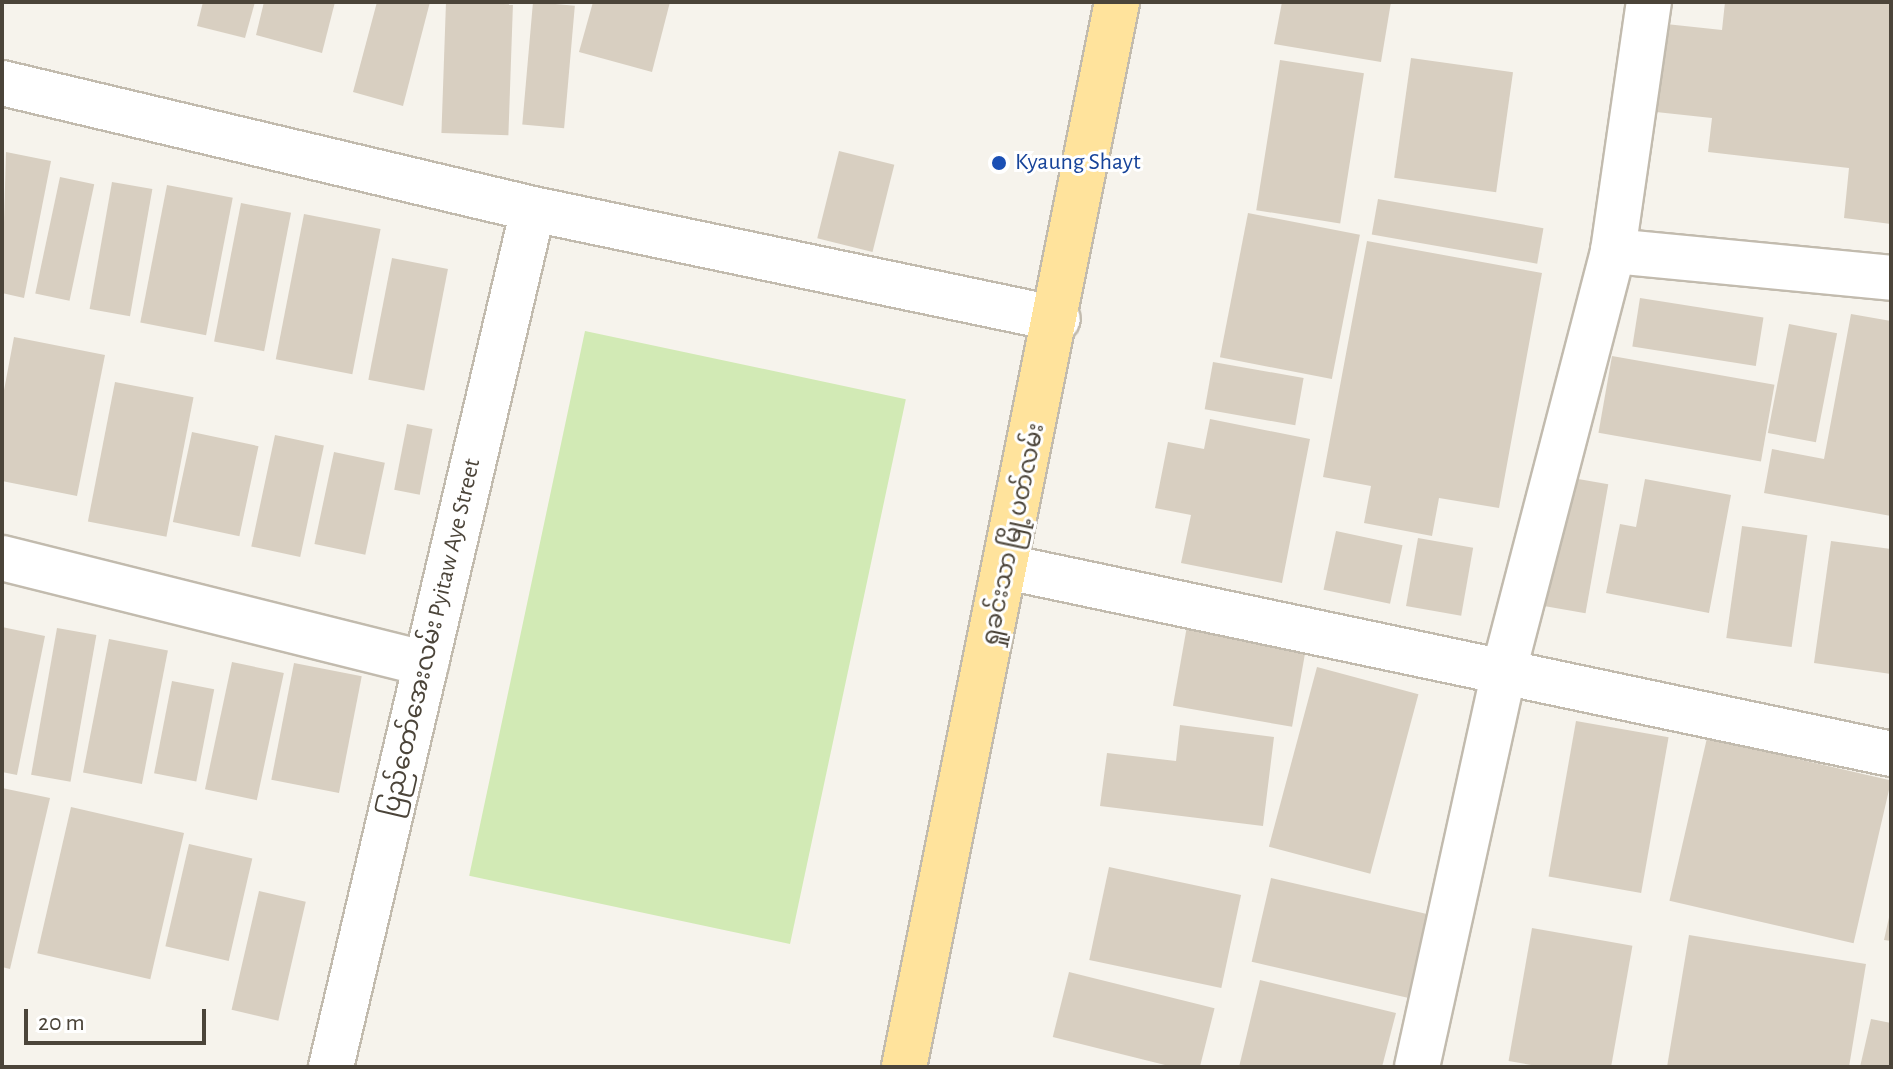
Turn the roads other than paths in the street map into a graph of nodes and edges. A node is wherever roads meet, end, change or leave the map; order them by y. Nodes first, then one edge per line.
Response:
1 (1117, 2) edge
2 (1649, 2) edge
3 (2, 83) edge
4 (533, 209) junction
5 (1613, 251) junction
6 (1891, 278) edge
7 (1058, 319) junction
8 (2, 558) edge
9 (1007, 567) junction
10 (426, 664) junction
11 (1504, 670) junction
12 (1891, 754) edge
13 (331, 1067) edge
14 (904, 1067) edge
15 (1417, 1067) edge

1 - 7 main road, ရှုခင်းသာ မြို့ပတ်လမ်း
2 - 5 street
3 - 4 street
4 - 7 street
4 - 10 street, ပြည်တော်အေးလမ်း Pyitaw Aye Street
5 - 6 street
5 - 11 street
7 - 9 main road, ရှုခင်းသာ မြို့ပတ်လမ်း
8 - 10 street
9 - 11 street
9 - 14 main road, ရှုခင်းသာ မြို့ပတ်လမ်း
10 - 13 street, ပြည်တော်အေးလမ်း Pyitaw Aye Street
11 - 12 street
11 - 15 street

